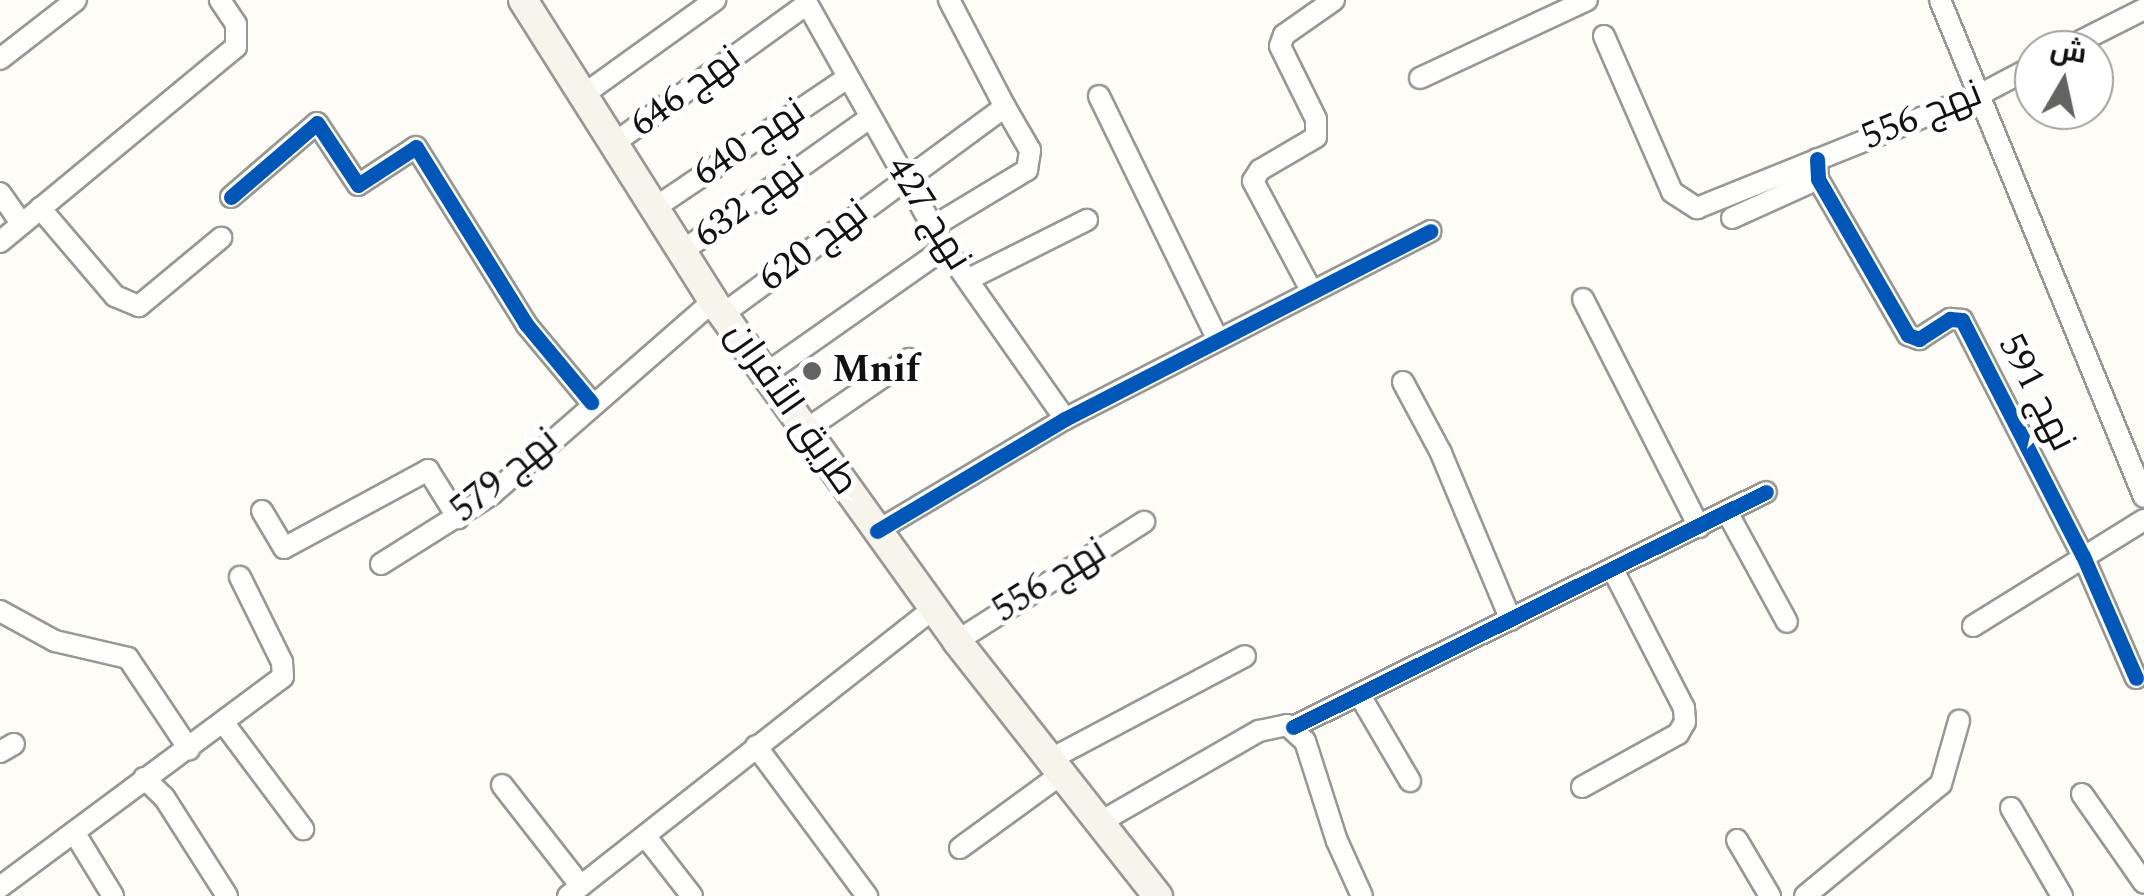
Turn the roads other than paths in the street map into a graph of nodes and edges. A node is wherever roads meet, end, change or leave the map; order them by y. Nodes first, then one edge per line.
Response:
1 (76, 0) edge
2 (220, 0) edge
3 (522, 0) edge
4 (715, 0) edge
5 (949, 0) edge
6 (1334, 0) edge
7 (1588, 0) edge
8 (1940, 0) edge
9 (806, 2) edge
10 (2144, 9) edge
11 (2103, 30) edge
12 (1604, 36) dead end
13 (0, 59) edge
14 (2014, 76) edge
15 (847, 78) junction
16 (1420, 78) dead end
17 (1980, 94) junction
18 (583, 95) junction
19 (1099, 96) dead end
20 (1005, 107) junction
21 (868, 118) junction
22 (613, 144) junction
23 (1817, 169) junction
24 (906, 178) junction
25 (0, 192) edge
26 (231, 197) dead end
27 (40, 208) junction
28 (653, 209) junction
29 (1732, 218) dead end
30 (1087, 220) dead end
31 (21, 223) junction
32 (934, 226) junction
33 (1431, 230) dead end
34 (220, 238) dead end
35 (0, 242) edge
36 (945, 248) junction
37 (681, 252) junction
38 (969, 279) junction
39 (1312, 292) junction
40 (1583, 300) dead end
41 (718, 308) junction
42 (1218, 340) junction
43 (908, 359) dead end
44 (767, 373) junction
45 (1403, 382) dead end
46 (591, 402) junction
47 (1064, 419) junction
48 (807, 429) junction
49 (1766, 492) dead end
50 (2144, 497) edge
51 (262, 511) dead end
52 (1727, 512) junction
53 (458, 518) junction
54 (2144, 520) edge
55 (1144, 522) dead end
56 (1699, 527) junction
57 (877, 531) junction
58 (2083, 556) junction
59 (381, 564) dead end
60 (1613, 570) junction
61 (240, 576) dead end
62 (933, 609) junction
63 (0, 611) edge
64 (1511, 620) junction
65 (1787, 622) dead end
66 (1973, 626) dead end
67 (956, 641) junction
68 (1245, 656) dead end
69 (2136, 678) dead end
70 (1360, 694) junction
71 (1958, 721) dead end
72 (223, 722) junction
73 (1293, 727) junction
74 (756, 746) junction
75 (190, 749) junction
76 (1053, 768) junction
77 (144, 778) junction
78 (1410, 780) dead end
79 (502, 784) dead end
80 (1582, 787) dead end
81 (2082, 794) dead end
82 (2011, 808) dead end
83 (1097, 824) junction
84 (303, 829) dead end
85 (74, 832) junction
86 (646, 837) junction
87 (1737, 840) dead end
88 (960, 848) dead end
89 (2144, 883) edge
90 (0, 887) edge
91 (575, 891) edge
92 (113, 896) edge
93 (227, 896) edge
94 (692, 896) edge
95 (866, 896) edge
96 (1158, 896) edge
97 (1362, 896) edge
98 (1770, 896) edge
99 (1806, 896) edge
100 (2062, 896) edge

1 - 13 street
2 - 27 street
3 - 18 main road, طريق الأفران
4 - 18 street
5 - 20 street
6 - 39 street
7 - 16 street
8 - 17 street
9 - 15 street, نهج 427
9 - 22 street, نهج 646
10 - 11 street
12 - 23 street, نهج 556
14 - 17 street, نهج 556
15 - 21 street, نهج 427
15 - 28 street, نهج 640
17 - 23 street, نهج 556
17 - 50 street
18 - 22 main road, طريق الأفران
19 - 42 street
20 - 24 street, نهج 620
20 - 32 street
21 - 24 street, نهج 427
21 - 37 street, نهج 632
22 - 28 main road, طريق الأفران
23 - 29 street
23 - 58 street, نهج 591
24 - 32 street, نهج 427
24 - 41 street, نهج 620
25 - 31 street
26 - 46 street
27 - 31 street
27 - 34 street
28 - 37 main road, طريق الأفران
30 - 38 street
31 - 35 street
32 - 36 street, نهج 427
33 - 39 street
36 - 38 street, نهج 427
36 - 44 street
37 - 41 main road, طريق الأفران
38 - 47 street, نهج 427
39 - 42 street
40 - 56 street
41 - 44 main road, طريق الأفران
41 - 46 street, نهج 579
42 - 47 street
43 - 48 street
44 - 48 main road, طريق الأفران
45 - 64 street
46 - 53 street, نهج 579
47 - 57 street
48 - 57 main road, طريق الأفران
49 - 52 street
51 - 53 street
52 - 56 street
52 - 65 street
53 - 59 street, نهج 579
54 - 58 street
55 - 67 street, نهج 556
56 - 60 street
57 - 62 main road, طريق الأفران
58 - 66 street
58 - 69 street, نهج 591
60 - 64 street
60 - 80 street
61 - 72 street
62 - 67 main road, طريق الأفران
62 - 74 street
63 - 75 street
64 - 70 street
67 - 76 main road, طريق الأفران
68 - 76 street
70 - 73 street
70 - 78 street
71 - 99 street
72 - 75 street
72 - 84 street
73 - 83 street
73 - 97 street
74 - 86 street
74 - 95 street
75 - 77 street
76 - 83 main road, طريق الأفران
76 - 88 street
77 - 85 street
77 - 93 street
79 - 91 street
81 - 89 street
82 - 100 street
83 - 96 main road, طريق الأفران
85 - 90 street
85 - 92 street
86 - 91 street
86 - 94 street
87 - 98 street

